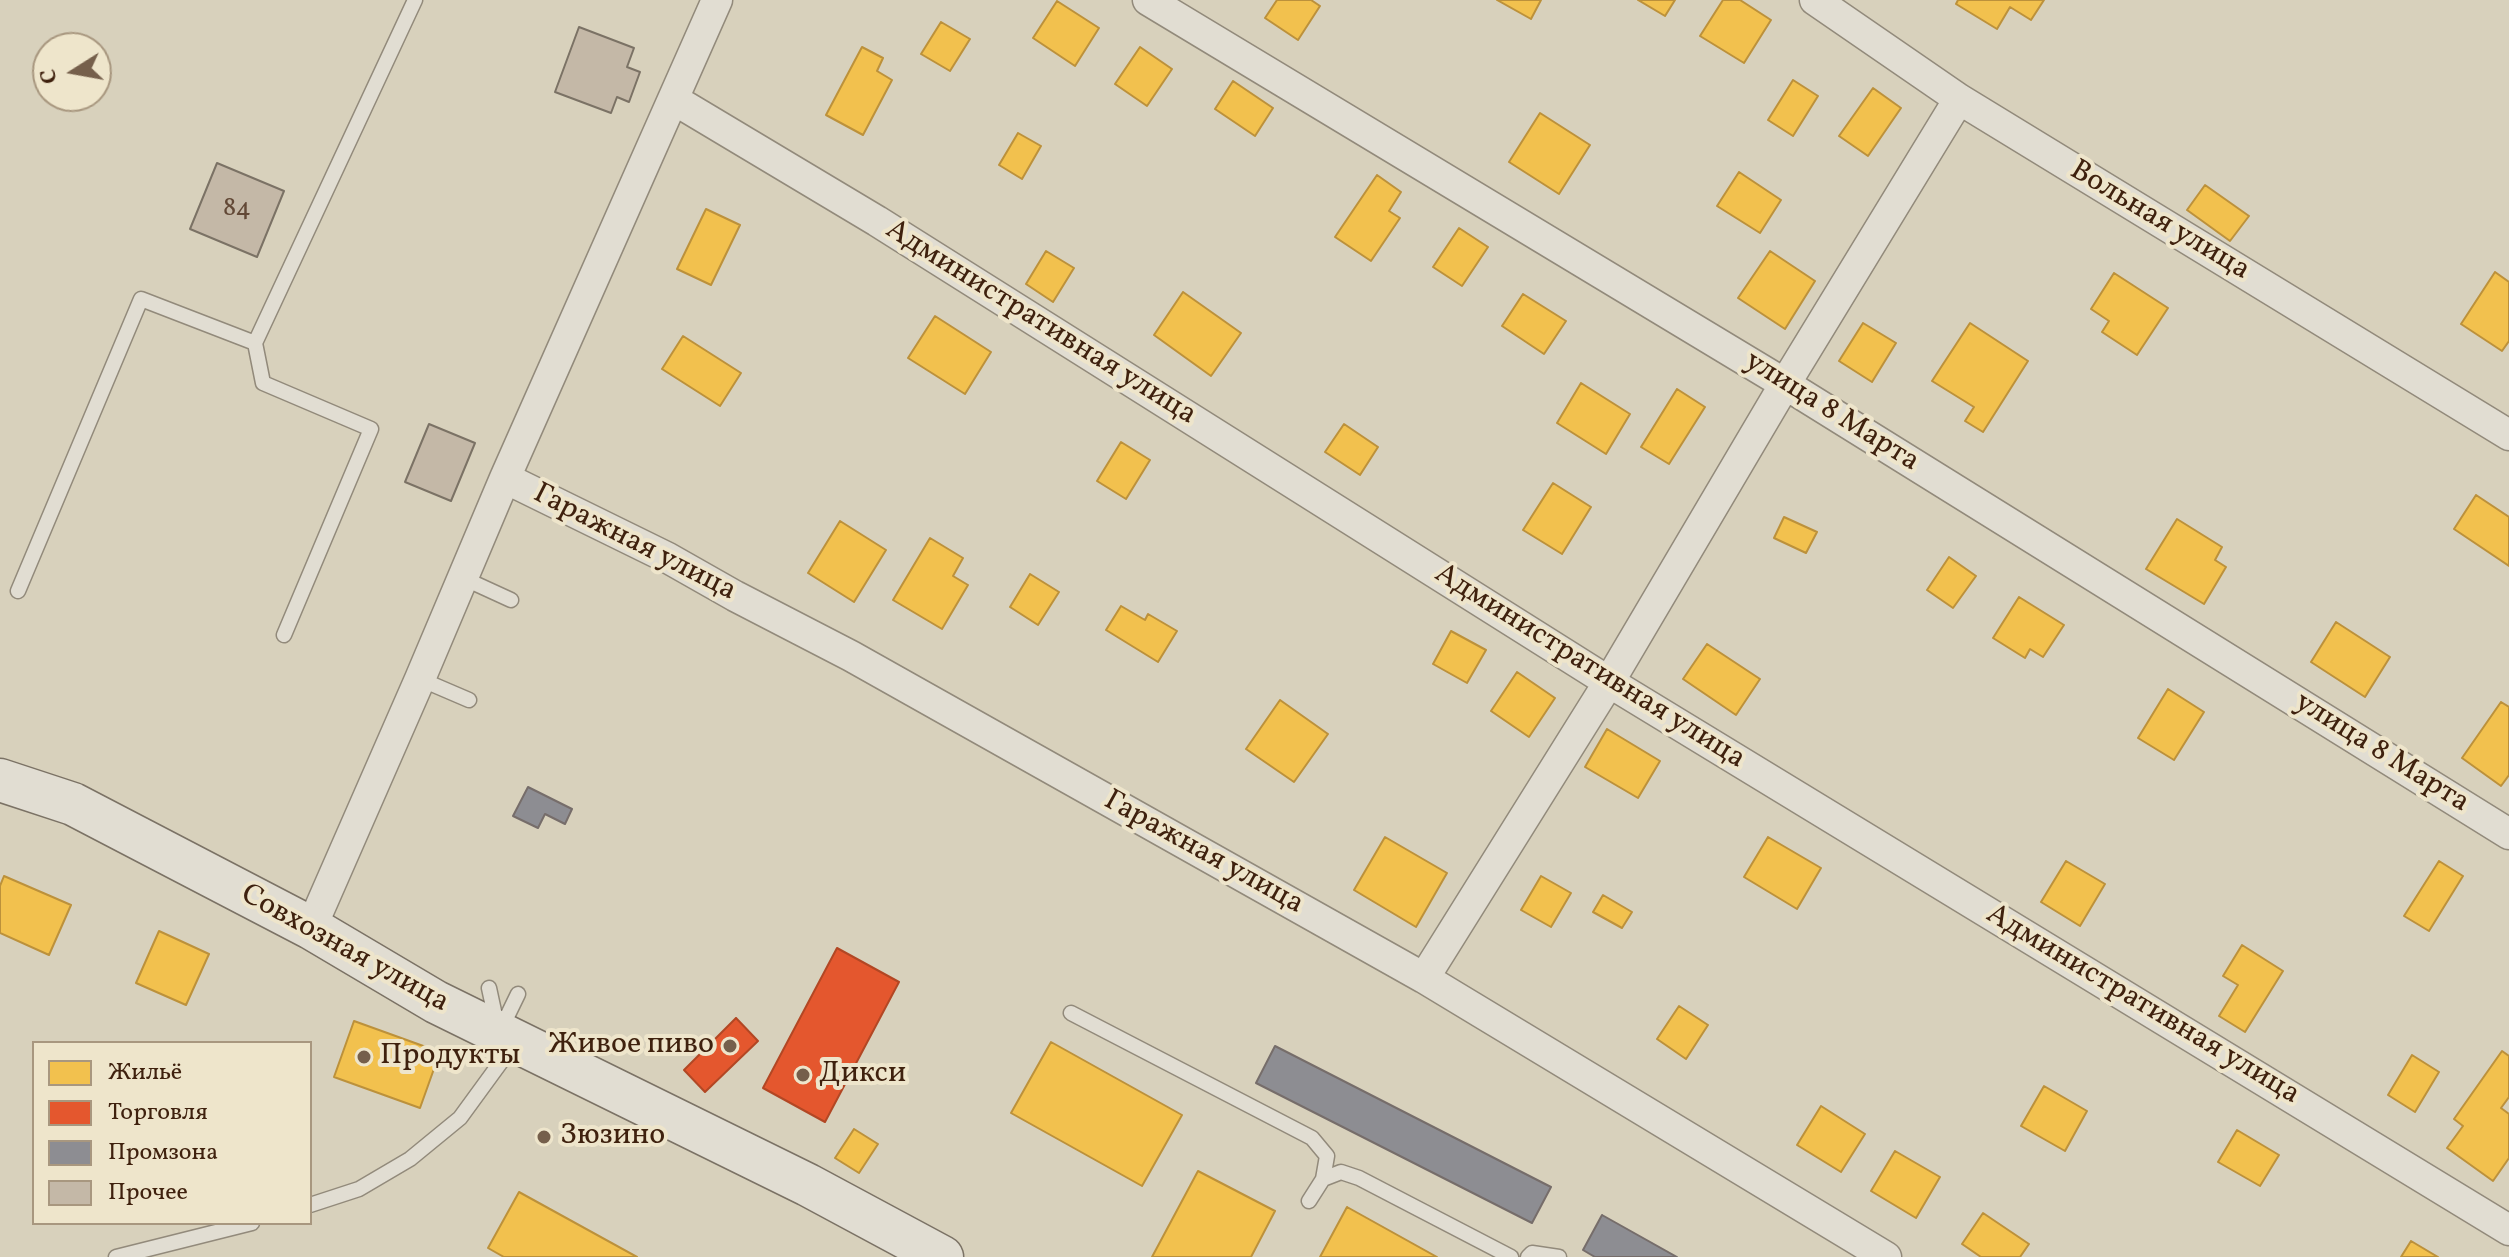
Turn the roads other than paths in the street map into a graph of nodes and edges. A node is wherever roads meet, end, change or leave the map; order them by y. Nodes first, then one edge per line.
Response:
1 (415, 0) edge
2 (717, 0) edge
3 (1148, 0) edge
4 (1815, 0) edge
5 (673, 99) junction
6 (1959, 99) junction
7 (255, 343) junction
8 (1785, 384) junction
9 (2509, 435) edge
10 (505, 478) junction
11 (463, 578) junction
12 (18, 591) dead end
13 (511, 600) dead end
14 (284, 635) dead end
15 (420, 679) junction
16 (1609, 682) junction
17 (469, 700) dead end
18 (0, 780) edge
19 (2509, 834) edge
20 (311, 928) junction
21 (1424, 978) junction
22 (489, 988) dead end
23 (518, 994) dead end
24 (1071, 1013) dead end
25 (507, 1037) junction
26 (1323, 1179) junction
27 (1309, 1201) dead end
28 (312, 1204) edge
29 (244, 1225) edge
30 (2509, 1230) edge
31 (116, 1257) edge
32 (942, 1257) edge
33 (1511, 1257) edge
34 (1528, 1257) edge
35 (1559, 1257) edge
36 (1886, 1257) edge

1 - 7 lane
2 - 5 street
3 - 8 street, улица 8 Марта
4 - 6 street, Вольная улица
5 - 10 street
5 - 16 street, Административная улица
6 - 8 street
6 - 9 street, Вольная улица
7 - 12 lane
7 - 14 lane
8 - 16 street
8 - 19 street, улица 8 Марта
10 - 11 street
10 - 21 street, Гаражная улица
11 - 13 lane
11 - 15 street
15 - 17 lane
15 - 20 street
16 - 21 street
16 - 30 street, Административная улица
18 - 20 street, Совхозная улица
20 - 25 street, Совхозная улица
21 - 36 street, Гаражная улица
22 - 25 lane
23 - 25 lane
24 - 26 lane
25 - 28 lane
25 - 32 street, Совхозная улица
26 - 27 lane
26 - 33 lane
29 - 31 lane
34 - 35 lane

